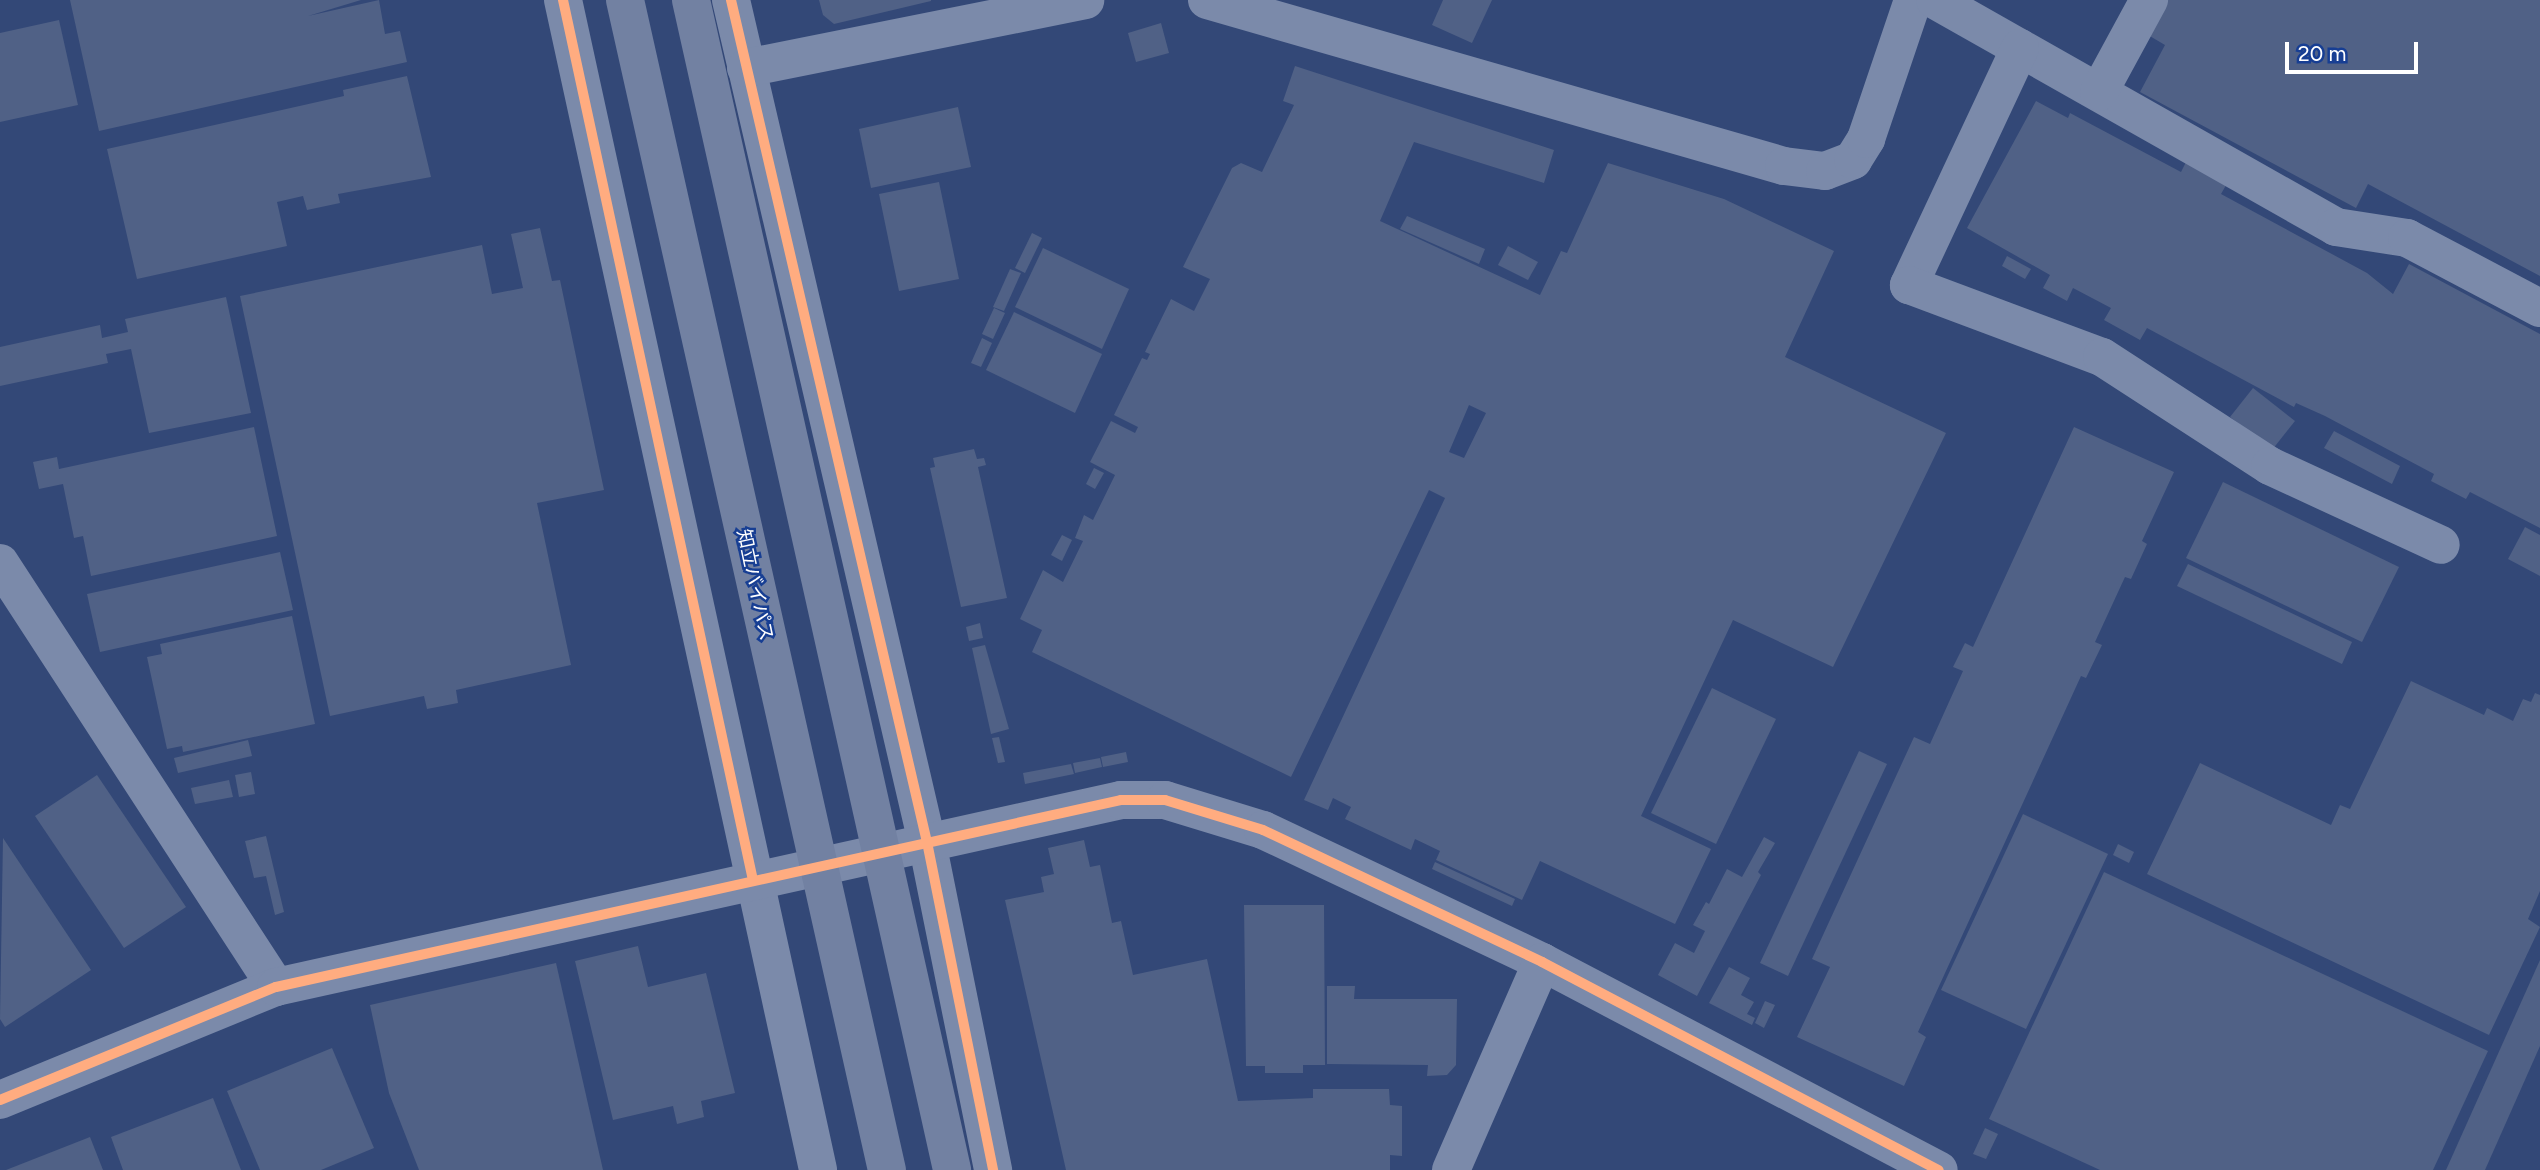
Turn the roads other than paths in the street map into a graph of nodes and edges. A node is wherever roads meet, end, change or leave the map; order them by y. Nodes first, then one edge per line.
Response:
1 (563, 0) edge
2 (625, 0) edge
3 (691, 0) edge
4 (731, 0) edge
5 (1085, 0) edge
6 (1207, 0) edge
7 (1913, 0) edge
8 (1935, 0) edge
9 (2149, 0) edge
10 (2020, 48) junction
11 (746, 68) junction
12 (2099, 92) junction
13 (2540, 308) edge
14 (2441, 545) dead end
15 (0, 562) edge
16 (927, 842) junction
17 (753, 880) junction
18 (1542, 962) junction
19 (276, 987) junction
20 (0, 1100) edge
21 (818, 1170) edge
22 (887, 1170) edge
23 (952, 1170) edge
24 (993, 1170) edge
25 (1451, 1170) edge
26 (1939, 1170) edge

1 - 17 street
2 - 22 highway, 知立バイパス, bridge
3 - 23 highway, bridge
4 - 11 street
5 - 11 street
6 - 7 street
8 - 10 street
9 - 12 street
10 - 12 street
10 - 14 street
11 - 16 street
12 - 13 street
15 - 19 street
16 - 17 street
16 - 18 street
16 - 24 street
17 - 19 street
17 - 21 street
18 - 25 street
18 - 26 street
19 - 20 street

